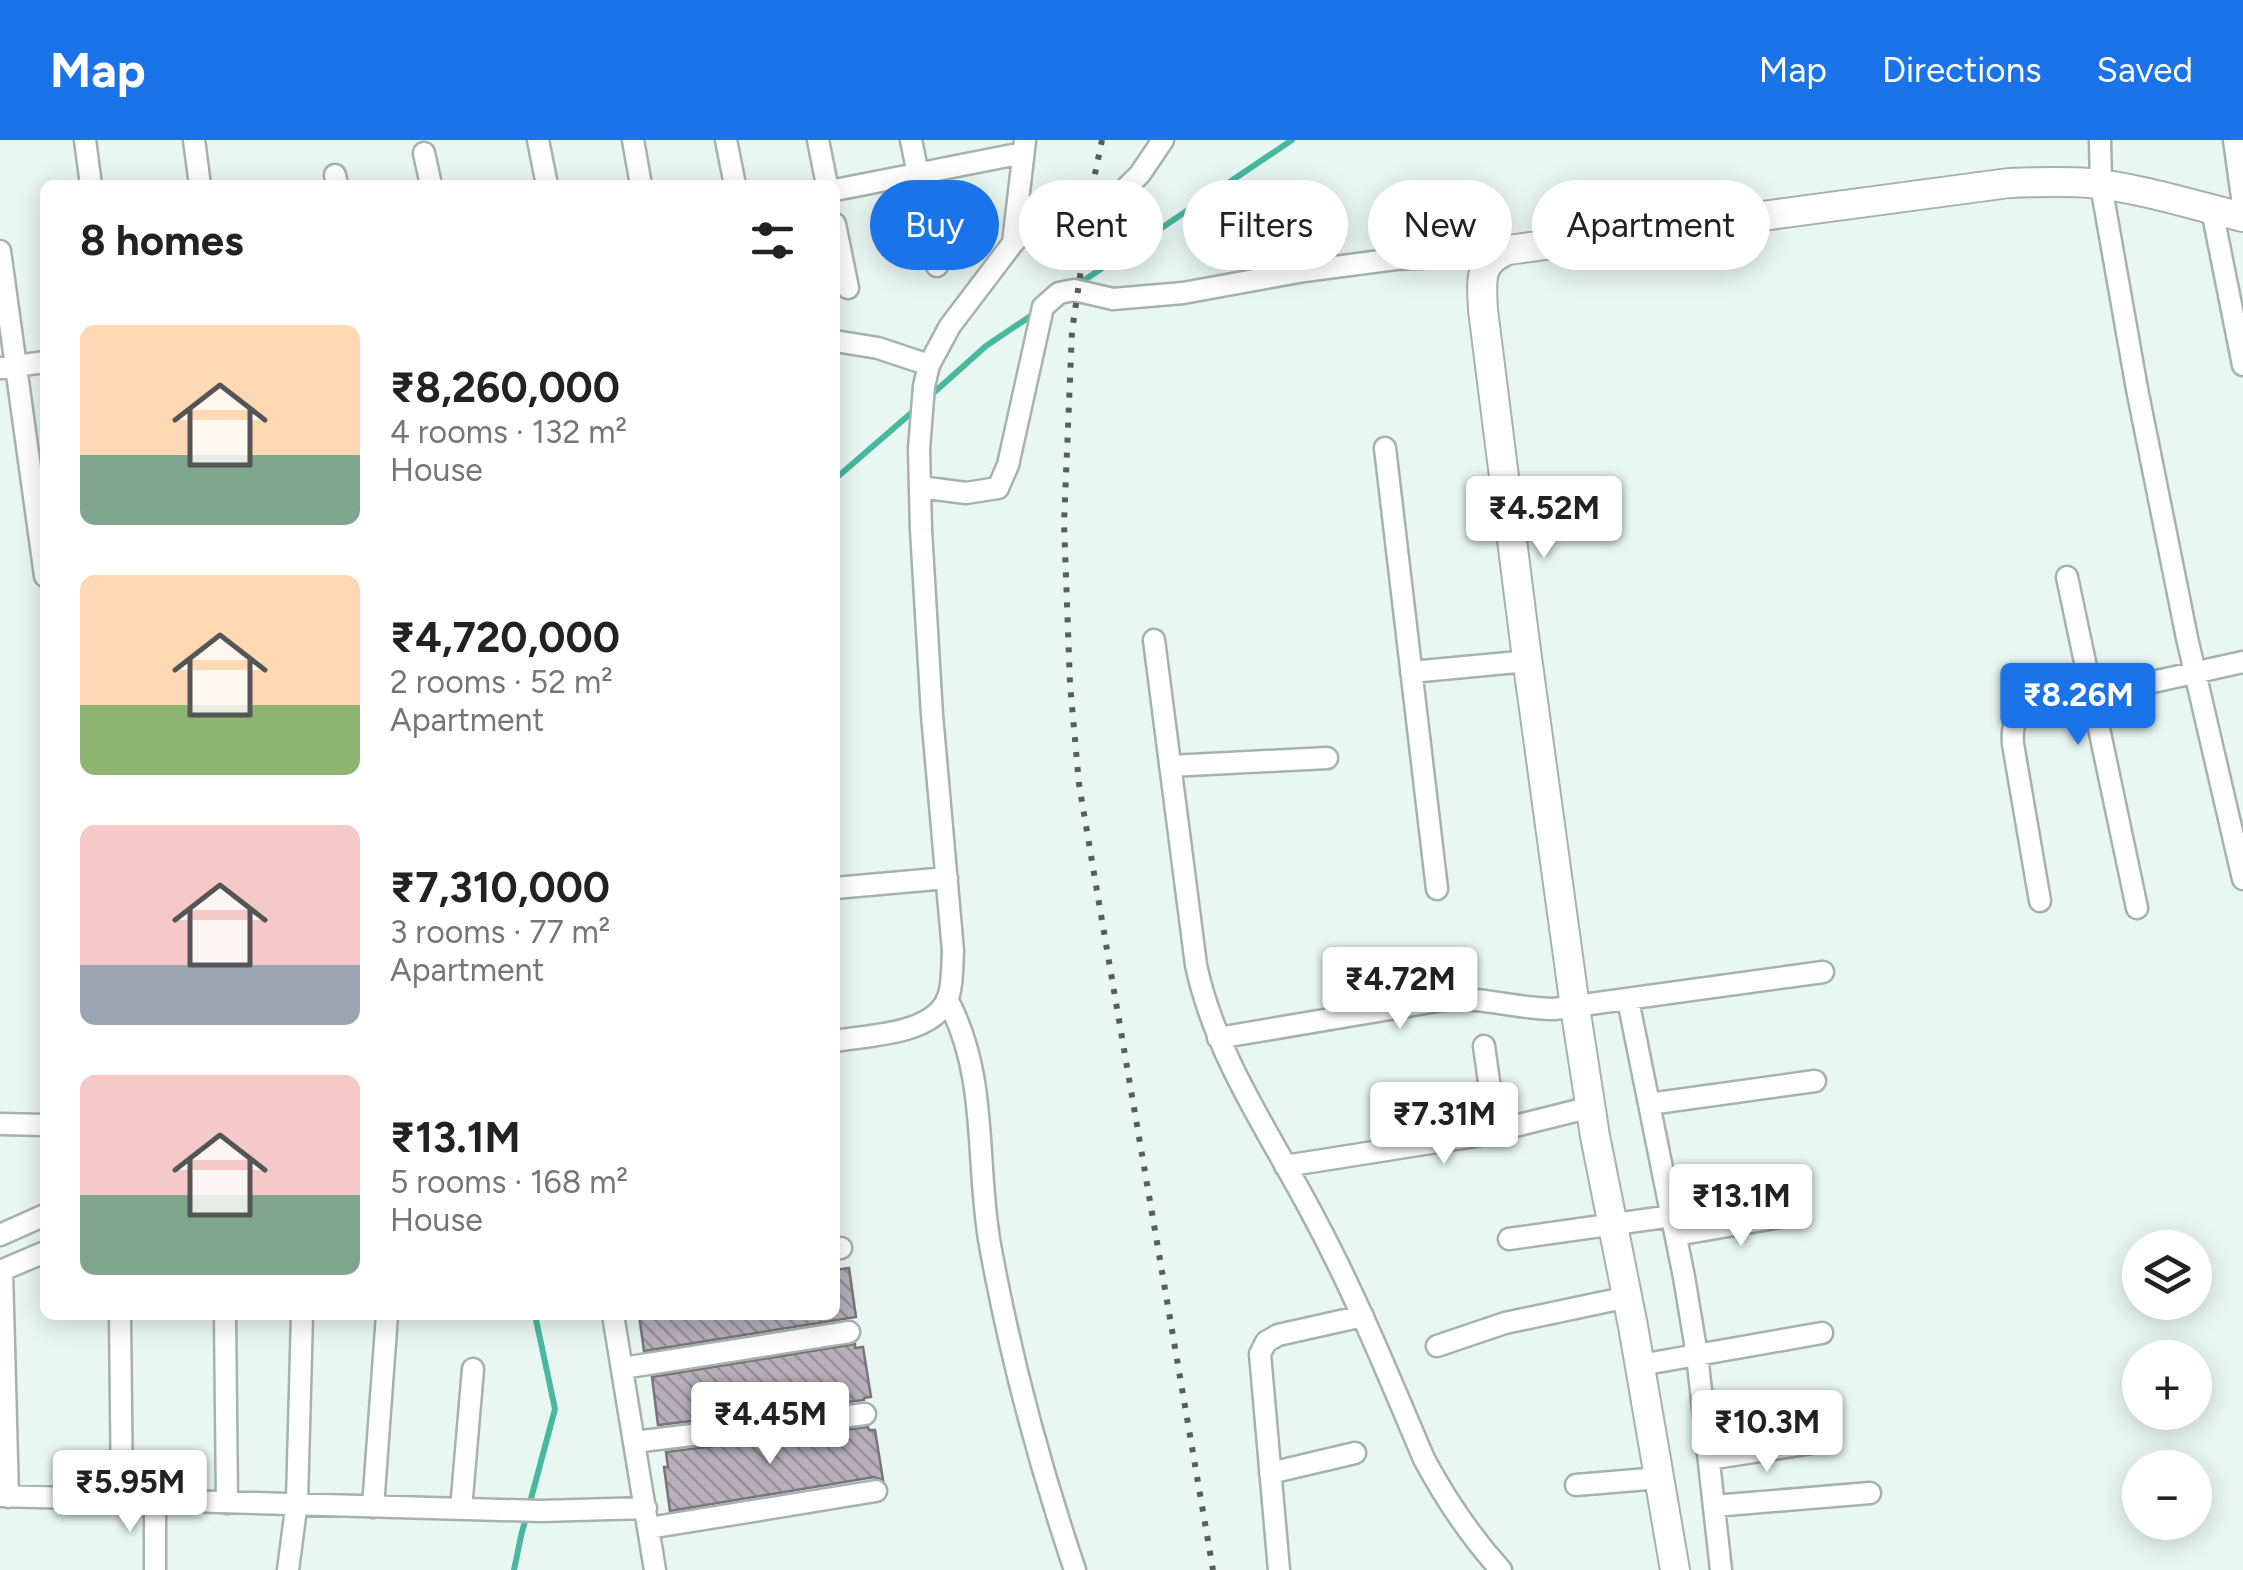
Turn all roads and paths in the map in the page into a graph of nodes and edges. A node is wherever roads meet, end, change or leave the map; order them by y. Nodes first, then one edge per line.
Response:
1 (85, 140) edge
2 (194, 140) edge
3 (538, 140) edge
4 (633, 140) edge
5 (726, 140) edge
6 (818, 140) edge
7 (911, 140) edge
8 (1163, 140) edge
9 (2100, 140) edge
10 (2234, 140) edge
11 (1024, 146) edge
12 (424, 153) dead end
13 (918, 174) junction
14 (90, 180) edge
15 (199, 180) edge
16 (429, 180) edge
17 (546, 180) edge
18 (641, 180) edge
19 (734, 180) edge
20 (826, 180) edge
21 (919, 180) edge
22 (2101, 185) junction
23 (840, 189) edge
24 (2243, 205) edge
25 (2212, 210) junction
26 (2243, 217) edge
27 (1012, 243) junction
28 (840, 249) edge
29 (1512, 249) edge
30 (0, 251) edge
31 (1368, 263) edge
32 (1484, 270) edge
33 (848, 288) dead end
34 (840, 342) edge
35 (40, 363) edge
36 (2243, 365) edge
37 (8, 367) edge
38 (926, 375) junction
39 (1385, 448) dead end
40 (920, 487) junction
41 (40, 548) edge
42 (2067, 577) dead end
43 (1154, 640) dead end
44 (1528, 661) junction
45 (2243, 662) edge
46 (1412, 672) junction
47 (2195, 672) junction
48 (2093, 696) junction
49 (1327, 758) dead end
50 (1170, 766) junction
51 (947, 878) junction
52 (2243, 879) edge
53 (840, 888) edge
54 (1437, 890) dead end
55 (2040, 901) dead end
56 (2137, 908) dead end
57 (1823, 972) dead end
58 (948, 999) junction
59 (1628, 1000) junction
60 (1575, 1006) junction
61 (1218, 1038) junction
62 (840, 1040) edge
63 (1484, 1046) dead end
64 (1815, 1081) dead end
65 (1649, 1104) junction
66 (1591, 1107) junction
67 (0, 1124) edge
68 (40, 1124) edge
69 (1496, 1132) junction
70 (1286, 1166) junction
71 (1798, 1214) dead end
72 (40, 1217) edge
73 (1614, 1225) junction
74 (1674, 1225) junction
75 (0, 1234) edge
76 (1509, 1239) dead end
77 (40, 1254) edge
78 (1, 1271) edge
79 (1628, 1298) junction
80 (1363, 1316) junction
81 (120, 1320) edge
82 (225, 1320) edge
83 (302, 1320) edge
84 (387, 1320) edge
85 (614, 1320) edge
86 (849, 1332) dead end
87 (1822, 1334) dead end
88 (1437, 1346) dead end
89 (1696, 1355) junction
90 (1640, 1365) junction
91 (623, 1368) junction
92 (473, 1369) dead end
93 (865, 1414) dead end
94 (634, 1442) junction
95 (1818, 1442) dead end
96 (1355, 1453) dead end
97 (1708, 1458) junction
98 (1270, 1474) junction
99 (1660, 1478) junction
100 (1576, 1485) dead end
101 (876, 1492) dead end
102 (1870, 1493) dead end
103 (4, 1497) edge
104 (122, 1500) junction
105 (155, 1501) junction
106 (227, 1503) junction
107 (297, 1504) junction
108 (1714, 1506) junction
109 (373, 1507) junction
110 (462, 1509) junction
111 (648, 1518) junction
112 (154, 1570) edge
113 (288, 1570) edge
114 (655, 1570) edge
115 (1075, 1570) edge
116 (1279, 1570) edge
117 (1502, 1570) edge
118 (1676, 1570) edge
119 (1721, 1570) edge

1 - 14 street
2 - 15 street
3 - 17 street
4 - 18 street
5 - 19 street
6 - 20 street
7 - 13 street
8 - 27 street
9 - 22 street
10 - 24 street
11 - 13 street
11 - 27 street
12 - 16 street
13 - 21 street
13 - 23 street
22 - 25 street
22 - 29 street
22 - 47 street
25 - 26 street
25 - 36 street
27 - 38 street
28 - 33 street
30 - 37 street
31 - 40 street
32 - 44 street
34 - 38 street
35 - 37 street
37 - 41 street
38 - 40 street
39 - 46 street
40 - 51 street
42 - 48 street
43 - 50 street
44 - 46 street
44 - 60 street
45 - 47 street
46 - 54 street
47 - 48 street
47 - 52 street
48 - 55 street
48 - 56 street
49 - 50 street
50 - 61 street
51 - 53 street
51 - 58 street
57 - 59 street
58 - 62 street
58 - 115 street
59 - 60 street
59 - 65 street
60 - 61 street
60 - 66 street
61 - 70 street
63 - 69 street
64 - 65 street
65 - 74 street
66 - 69 street
66 - 73 street
67 - 68 street
69 - 70 street
70 - 80 street
71 - 74 street
72 - 75 street
73 - 74 street
73 - 76 street
73 - 79 street
74 - 89 street
77 - 78 street
78 - 103 street
79 - 88 street
79 - 90 street
80 - 98 street
80 - 117 street
81 - 104 street
82 - 106 street
83 - 107 street
84 - 109 street
85 - 91 street
86 - 91 street
87 - 89 street
89 - 90 street
89 - 97 street
90 - 99 street
91 - 94 street
92 - 110 street
93 - 94 street
94 - 111 street
95 - 97 street
96 - 98 street
97 - 108 street
98 - 116 street
99 - 100 street
99 - 118 street
101 - 111 street
102 - 108 street
103 - 104 street
104 - 105 street
105 - 106 street
105 - 112 street
106 - 107 street
107 - 109 street
107 - 113 street
108 - 119 street
109 - 110 street
110 - 111 street
111 - 114 street

